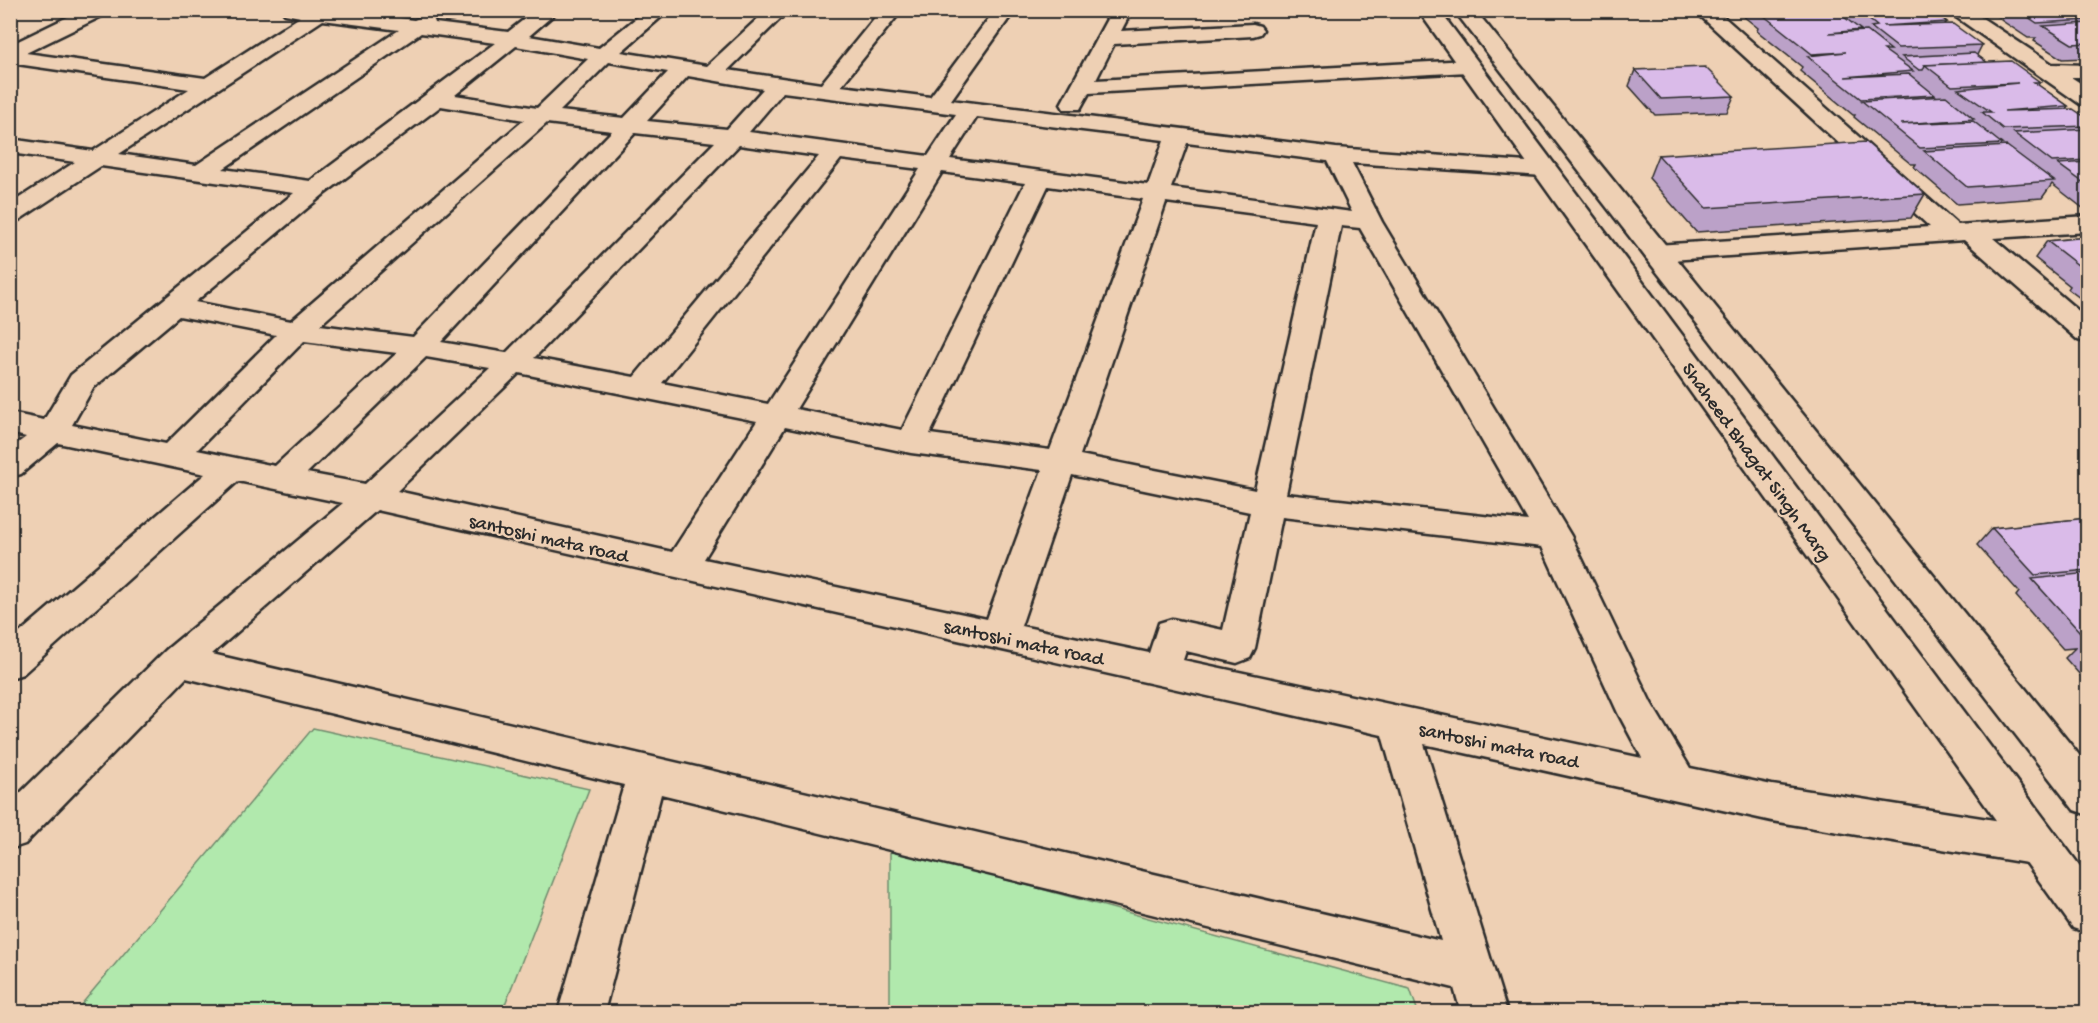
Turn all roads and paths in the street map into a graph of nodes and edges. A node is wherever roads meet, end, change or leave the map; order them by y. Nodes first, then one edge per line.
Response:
1 (99, 10) edge
2 (292, 10) edge
3 (443, 10) edge
4 (549, 10) edge
5 (659, 10) edge
6 (779, 10) edge
7 (892, 10) edge
8 (1005, 10) edge
9 (1122, 10) edge
10 (1243, 10) edge
11 (1428, 10) edge
12 (1464, 10) edge
13 (1704, 10) edge
14 (1956, 10) edge
15 (322, 12) edge
16 (418, 27) junction
17 (1252, 30) junction
18 (1107, 38) junction
19 (511, 39) junction
20 (606, 54) junction
21 (10, 55) edge
22 (1268, 62) junction
23 (1468, 66) junction
24 (682, 70) junction
25 (2047, 70) junction
26 (2088, 71) edge
27 (711, 74) junction
28 (206, 85) junction
29 (778, 85) junction
30 (1081, 87) junction
31 (827, 90) junction
32 (437, 99) junction
33 (2088, 99) edge
34 (937, 104) junction
35 (970, 108) junction
36 (542, 116) junction
37 (1064, 120) junction
38 (629, 126) junction
39 (1178, 135) junction
40 (733, 137) junction
41 (10, 146) edge
42 (835, 151) junction
43 (1336, 155) junction
44 (94, 158) junction
45 (936, 165) junction
46 (1544, 169) junction
47 (202, 172) junction
48 (1040, 178) junction
49 (315, 189) junction
50 (1156, 194) junction
51 (10, 215) edge
52 (1330, 216) junction
53 (1369, 222) junction
54 (2088, 224) edge
55 (1961, 233) junction
56 (1656, 254) junction
57 (172, 306) junction
58 (297, 331) junction
59 (2088, 334) edge
60 (420, 347) junction
61 (513, 363) junction
62 (640, 390) junction
63 (776, 415) junction
64 (10, 423) edge
65 (53, 431) junction
66 (911, 442) junction
67 (172, 457) junction
68 (1061, 462) junction
69 (10, 466) edge
70 (231, 469) junction
71 (280, 480) junction
72 (371, 497) junction
73 (1268, 504) junction
74 (1554, 536) junction
75 (681, 567) junction
76 (999, 636) junction
77 (179, 661) junction
78 (10, 663) edge
79 (1162, 672) junction
80 (1398, 723) junction
81 (647, 773) junction
82 (1678, 783) junction
83 (2088, 797) edge
84 (10, 831) edge
85 (2039, 846) junction
86 (2088, 912) edge
87 (1471, 970) junction
88 (581, 1012) edge
89 (1484, 1012) edge

1 - 21 street
2 - 15 street
3 - 16 street
4 - 19 street
5 - 20 street
6 - 27 street
7 - 31 street
8 - 34 street
9 - 18 street
10 - 17 street
11 - 23 street, Shaheed Bhagat Singh Marg
12 - 56 street
13 - 55 street
14 - 25 street
15 - 16 street
15 - 28 street
16 - 19 street
16 - 47 street
17 - 18 street
17 - 22 street
18 - 30 street
19 - 20 street
19 - 32 street
20 - 24 street
20 - 36 street
21 - 28 street
22 - 23 street
22 - 30 street
23 - 46 street, Shaheed Bhagat Singh Marg
24 - 27 street
24 - 38 street
25 - 26 street
25 - 33 street
27 - 29 street
28 - 44 street
29 - 31 street
29 - 40 street
30 - 37 street
31 - 34 street
32 - 36 street
32 - 49 street
34 - 35 street
35 - 37 street
35 - 45 street
36 - 38 street
36 - 58 street
37 - 39 street
38 - 40 street
38 - 60 street
39 - 43 street
39 - 50 street
40 - 42 street
40 - 61 street
41 - 44 street
42 - 45 street
42 - 62 street
43 - 46 street
43 - 53 street
44 - 47 street
44 - 51 street
45 - 48 street
45 - 63 street
46 - 85 street, Shaheed Bhagat Singh Marg
47 - 49 street
48 - 50 street
48 - 66 street
49 - 57 street
50 - 52 street
50 - 68 street
52 - 53 street
52 - 73 street
53 - 74 street
54 - 55 street
55 - 56 street
55 - 59 street
56 - 83 street
57 - 58 street
57 - 65 street
58 - 60 street
58 - 67 street
60 - 61 street
60 - 71 street
61 - 62 street
61 - 72 street
62 - 63 street
63 - 66 street
63 - 75 street
64 - 65 street, santoshi mata road
65 - 67 street, santoshi mata road
65 - 69 street
66 - 68 street
67 - 70 street, santoshi mata road
68 - 73 street
68 - 76 street
70 - 71 street, santoshi mata road
70 - 78 street
71 - 72 street, santoshi mata road
72 - 75 street, santoshi mata road
72 - 77 street
73 - 74 street
73 - 79 street
74 - 82 street
75 - 76 street, santoshi mata road
76 - 79 street, santoshi mata road
77 - 81 street
77 - 84 street
79 - 80 street, santoshi mata road
80 - 82 street, santoshi mata road
80 - 87 street
81 - 87 street
81 - 88 street
82 - 85 street, santoshi mata road
85 - 86 street, Shaheed Bhagat Singh Marg
87 - 89 street

